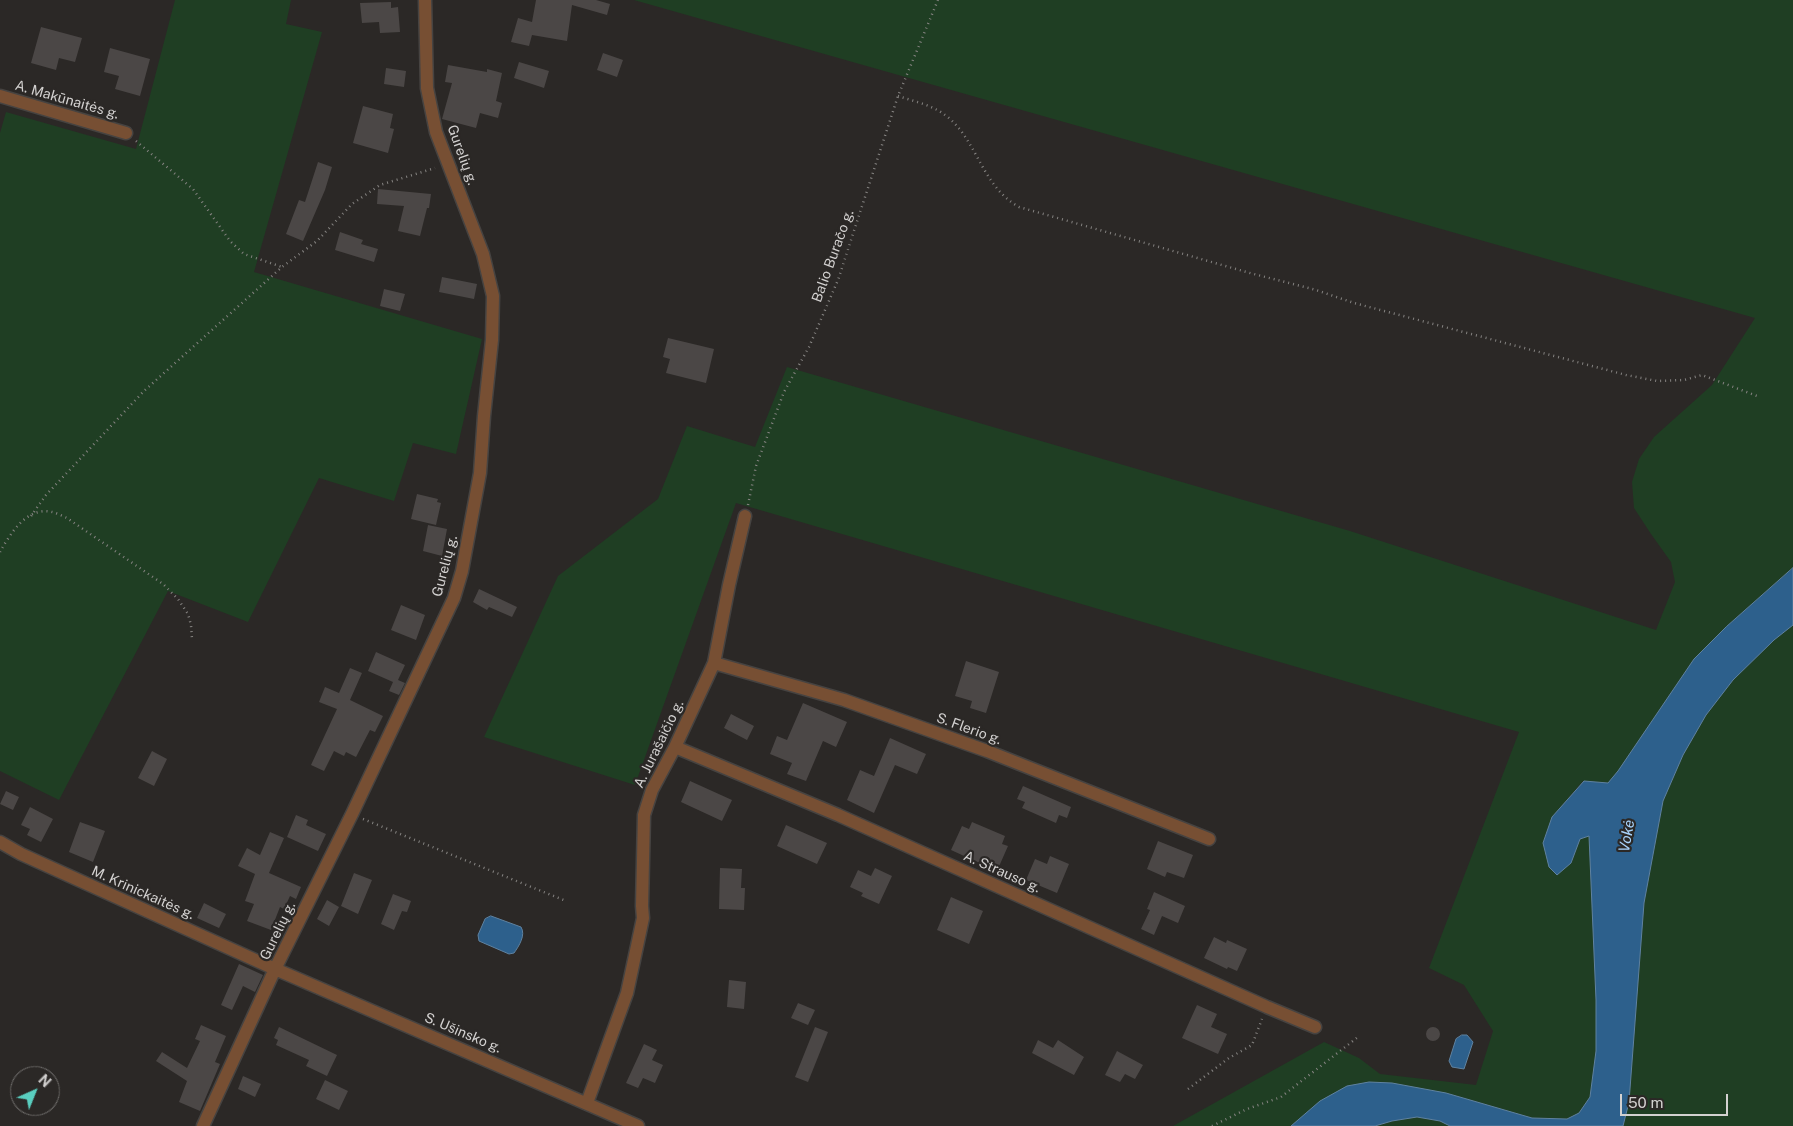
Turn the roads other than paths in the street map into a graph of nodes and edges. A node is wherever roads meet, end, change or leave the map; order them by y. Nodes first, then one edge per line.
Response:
1 (425, 0) edge
2 (0, 96) edge
3 (126, 133) road end
4 (745, 516) road end
5 (714, 663) junction
6 (675, 747) junction
7 (1209, 839) dead end
8 (0, 842) edge
9 (275, 969) junction
10 (1315, 1027) dead end
11 (587, 1103) junction
12 (203, 1126) edge
13 (638, 1126) edge

1 - 9 street, Gurelių g.
2 - 3 street, A. Makūnaitės g.
4 - 5 street, A. Jurašaičio g.
5 - 6 street, A. Jurašaičio g.
5 - 7 street, S. Flerio g.
6 - 10 street, A. Strauso g.
6 - 11 street, A. Jurašaičio g.
8 - 9 street, M. Krinickaitės g.
9 - 11 street, S. Ušinsko g.
9 - 12 street, Gurelių g.
11 - 13 street, S. Ušinsko g.

